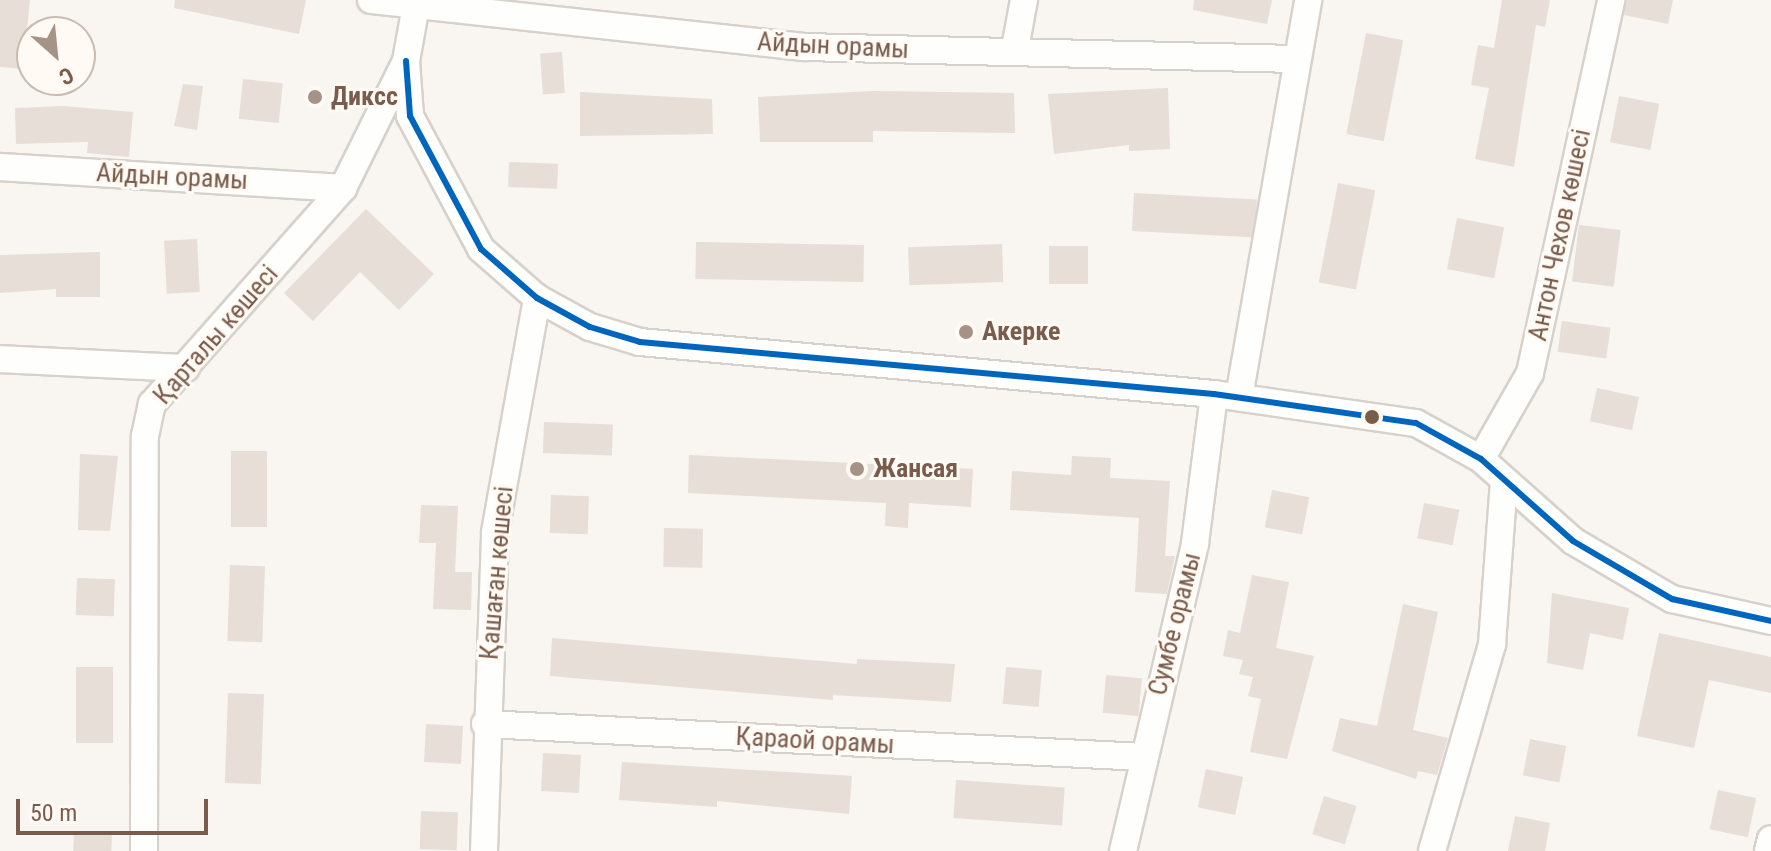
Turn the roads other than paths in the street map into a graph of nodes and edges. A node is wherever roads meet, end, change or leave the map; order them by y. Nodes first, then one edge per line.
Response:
1 (371, 0) edge
2 (1024, 0) edge
3 (1308, 0) edge
4 (1611, 0) edge
5 (416, 4) edge
6 (1015, 48) junction
7 (1297, 59) junction
8 (406, 61) junction
9 (0, 167) edge
10 (343, 188) junction
11 (537, 298) junction
12 (0, 359) edge
13 (186, 368) junction
14 (1227, 396) junction
15 (1481, 459) junction
16 (1504, 481) junction
17 (1771, 621) edge
18 (485, 724) junction
19 (1144, 757) junction
20 (1771, 839) edge
21 (144, 851) edge
22 (484, 851) edge
23 (1123, 851) edge
24 (1432, 851) edge
25 (1768, 851) edge

1 - 5 street, Айдын орамы
2 - 6 street
3 - 7 street, Сумбе орамы
4 - 15 street, Антон Чехов көшесі
5 - 6 street, Айдын орамы
5 - 8 street, Қарталы көшесі
6 - 7 street, Айдын орамы
7 - 14 street, Сумбе орамы
8 - 10 street, Қарталы көшесі
8 - 11 street
9 - 10 street, Айдын орамы
10 - 13 street, Қарталы көшесі
11 - 14 street
11 - 18 street, Қашаған көшесі
12 - 13 street
13 - 21 street, Қарталы көшесі
14 - 15 street
14 - 19 street, Сумбе орамы
15 - 16 street
16 - 17 street
16 - 24 street
18 - 19 street, Қараой орамы
18 - 22 street, Қашаған көшесі
19 - 23 street, Сумбе орамы
20 - 25 street

